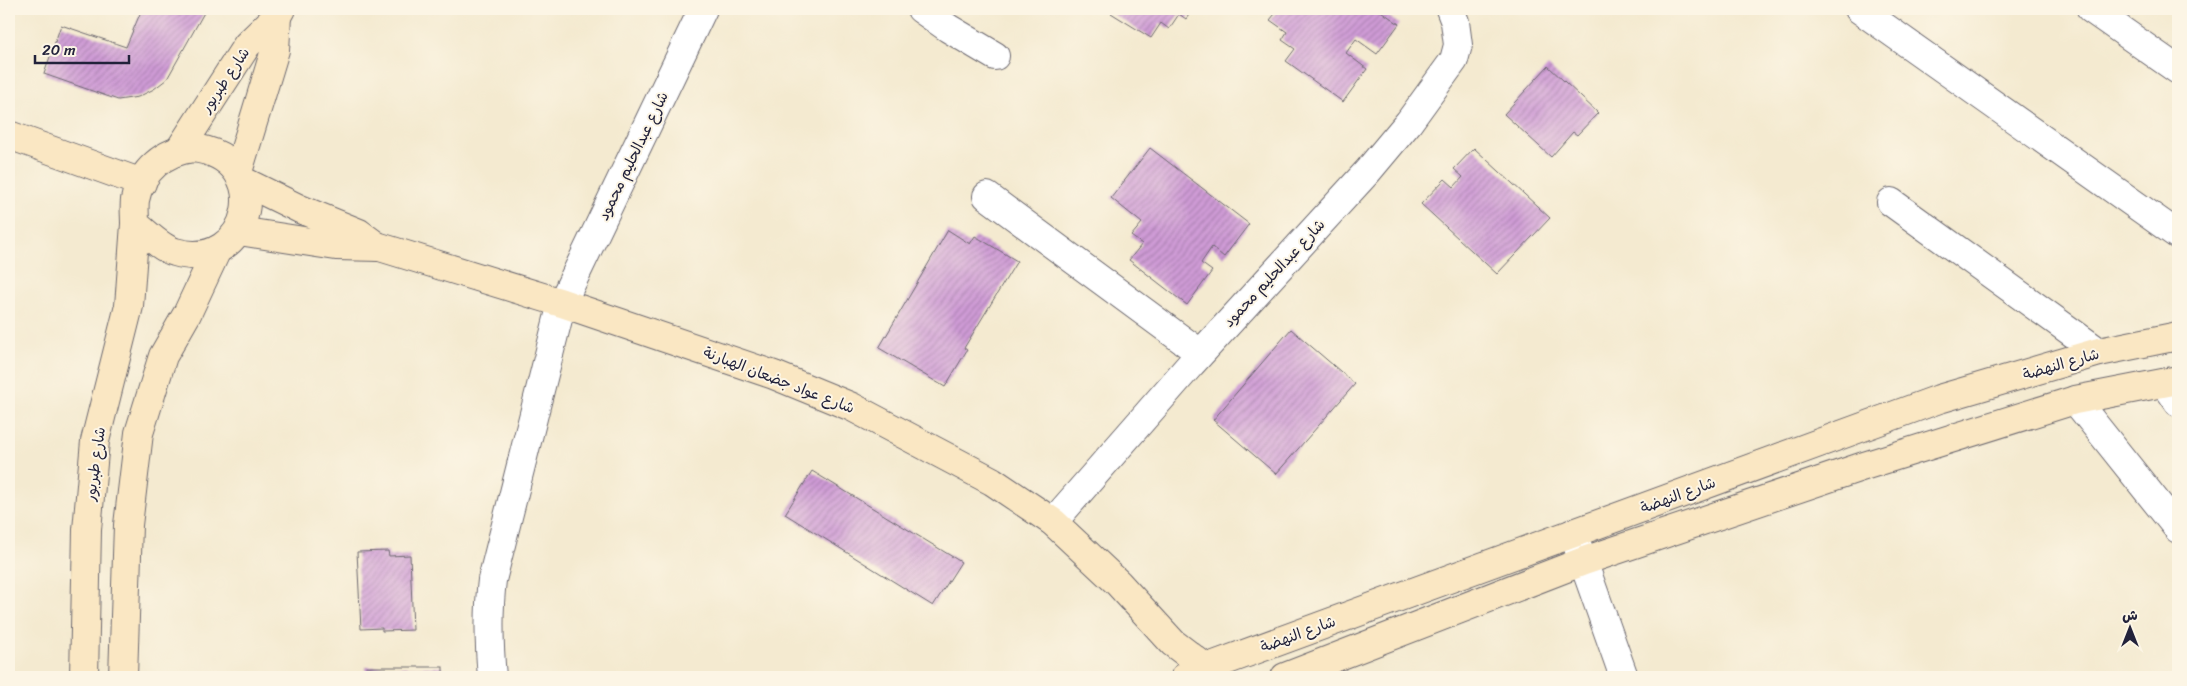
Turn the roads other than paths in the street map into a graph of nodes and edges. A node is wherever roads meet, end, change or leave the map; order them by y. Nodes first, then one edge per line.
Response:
1 (703, 9) edge
2 (921, 9) edge
3 (1450, 9) edge
4 (1859, 9) edge
5 (2091, 9) edge
6 (279, 12) edge
7 (995, 56) dead end
8 (2178, 70) edge
9 (9, 135) edge
10 (180, 150) junction
11 (240, 176) junction
12 (142, 183) junction
13 (987, 196) dead end
14 (1891, 202) dead end
15 (135, 224) junction
16 (239, 231) junction
17 (2178, 235) edge
18 (380, 248) junction
19 (217, 250) junction
20 (562, 303) junction
21 (2178, 336) edge
22 (2100, 352) junction
23 (1200, 353) junction
24 (2174, 388) edge
25 (2075, 400) junction
26 (1053, 522) junction
27 (2178, 529) edge
28 (1573, 533) junction
29 (1584, 561) junction
30 (1174, 643) junction
31 (1200, 674) edge
32 (84, 677) edge
33 (123, 677) edge
34 (492, 677) edge
35 (1180, 677) edge
36 (1286, 677) edge
37 (1624, 677) edge

1 - 20 street, شارع عبدالحليم محمود
2 - 7 street
3 - 23 street, شارع عبدالحليم محمود
4 - 17 street
5 - 8 street
6 - 10 street, شارع طبربور
6 - 11 street, شارع طبربور
9 - 12 street
10 - 11 street
10 - 12 street
11 - 16 street
11 - 18 street, شارع عواد جضعان الهبارنة
12 - 15 street
13 - 23 street
14 - 22 street
15 - 19 street
15 - 32 street, شارع طبربور
16 - 18 street, شارع عواد جضعان الهبارنة
16 - 19 street
18 - 20 street, شارع عواد جضعان الهبارنة
19 - 33 street
20 - 26 street, شارع عواد جضعان الهبارنة
20 - 34 street, شارع عبدالحليم محمود
21 - 22 street, شارع النهضة
22 - 28 street, شارع النهضة
23 - 26 street, شارع عبدالحليم محمود
24 - 25 street, شارع النهضة
25 - 27 street
25 - 29 street, شارع النهضة
26 - 30 street, شارع عواد جضعان الهبارنة
28 - 29 street
28 - 31 street, شارع النهضة
29 - 36 street, شارع النهضة
29 - 37 street
30 - 31 street, شارع عواد جضعان الهبارنة
30 - 35 street

